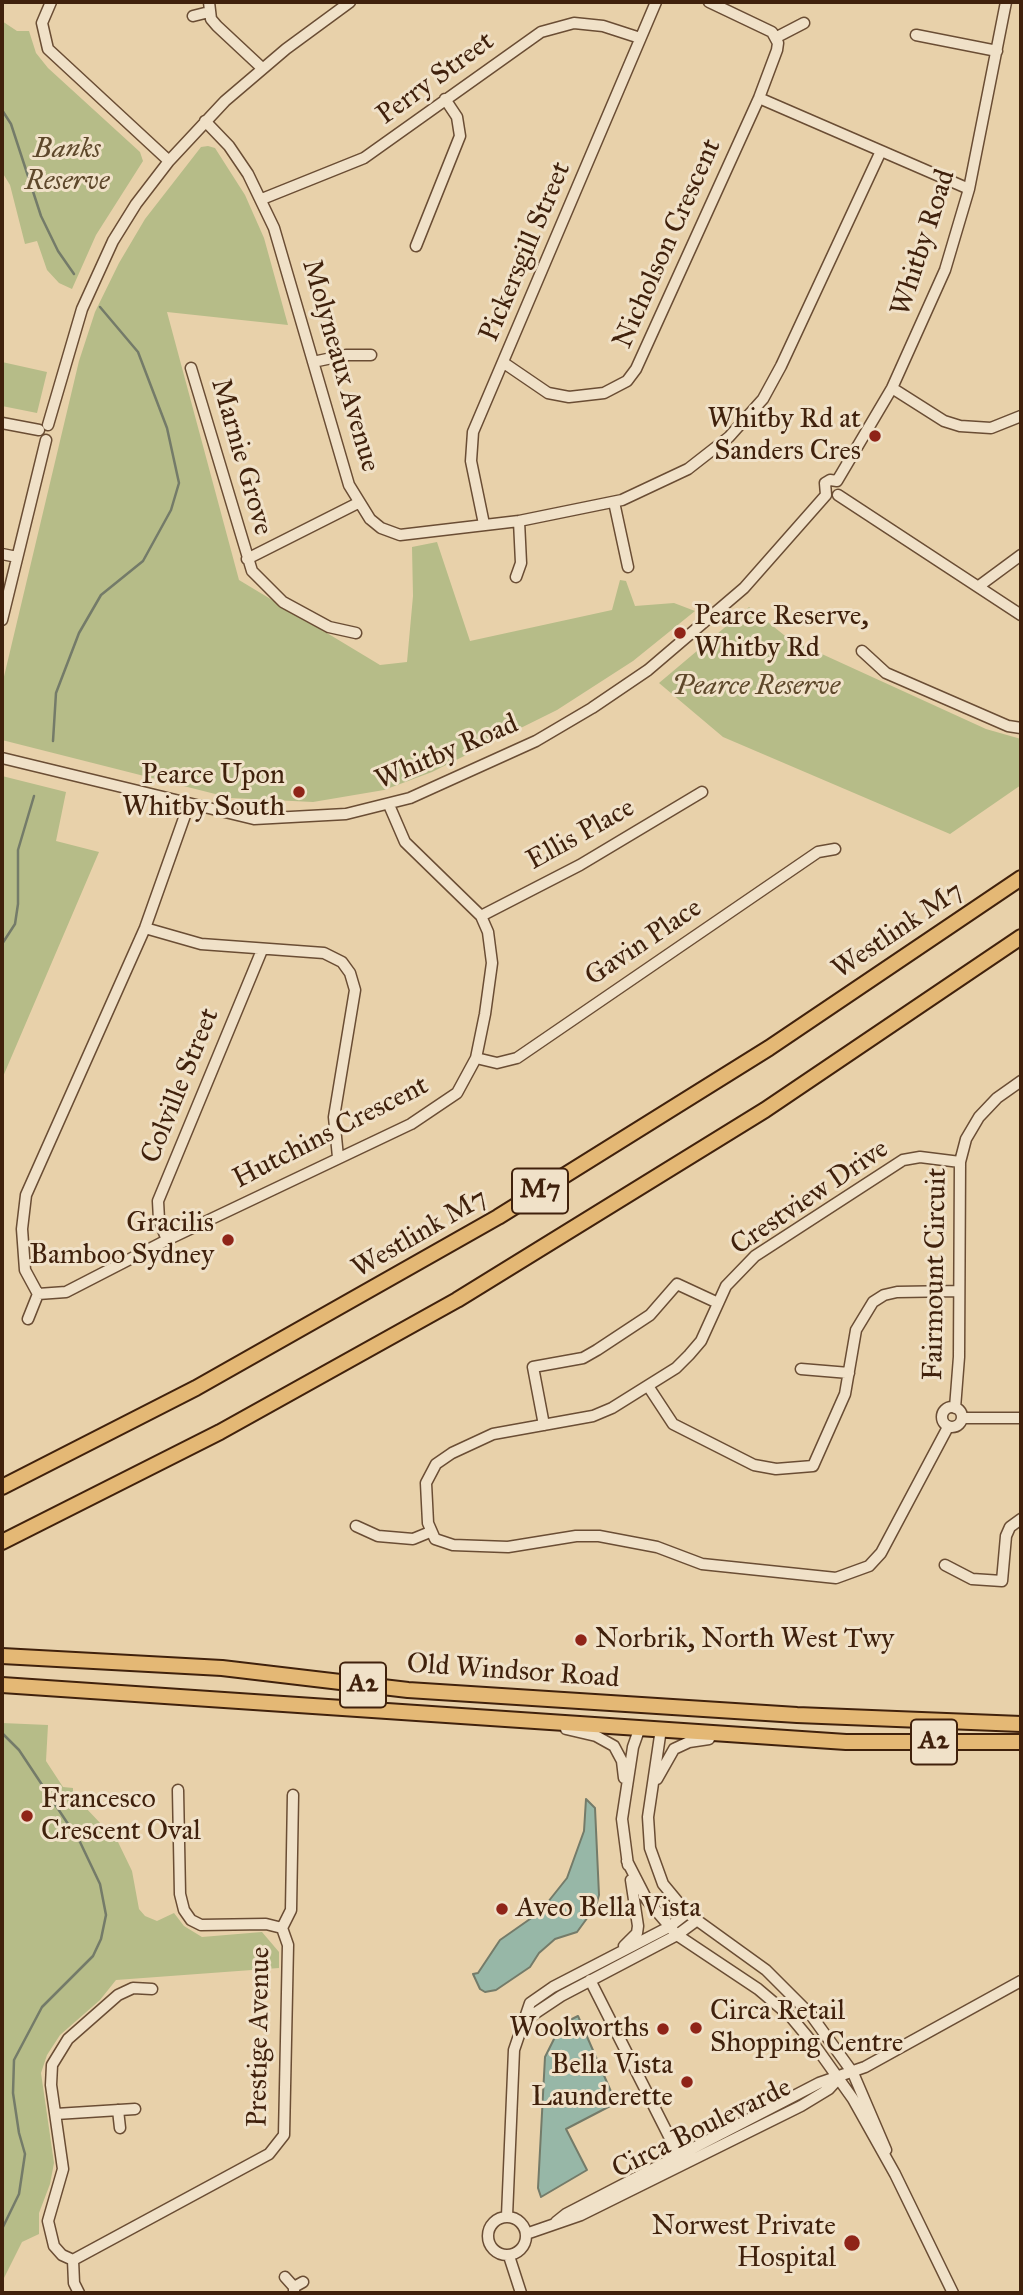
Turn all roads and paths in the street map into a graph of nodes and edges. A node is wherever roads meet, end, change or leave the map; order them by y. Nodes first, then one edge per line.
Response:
1 (51, 2) edge
2 (350, 2) edge
3 (656, 2) edge
4 (709, 2) edge
5 (1006, 2) edge
6 (209, 7) edge
7 (193, 16) dead end
8 (804, 23) dead end
9 (916, 35) dead end
10 (777, 37) junction
11 (640, 38) junction
12 (997, 51) junction
13 (262, 68) junction
14 (759, 98) junction
15 (445, 99) junction
16 (205, 121) junction
17 (881, 151) junction
18 (169, 161) junction
19 (969, 189) junction
20 (262, 199) junction
21 (416, 246) dead end
22 (371, 355) dead end
23 (313, 362) junction
24 (505, 363) junction
25 (191, 368) dead end
26 (892, 388) junction
27 (1021, 416) edge
28 (2, 423) edge
29 (44, 428) junction
30 (837, 481) junction
31 (826, 495) junction
32 (838, 495) junction
33 (614, 502) junction
34 (358, 503) junction
35 (519, 521) junction
36 (484, 524) junction
37 (2, 554) edge
38 (1021, 555) edge
39 (17, 557) junction
40 (247, 559) junction
41 (628, 567) dead end
42 (516, 578) dead end
43 (979, 586) junction
44 (1021, 615) edge
45 (2, 620) edge
46 (356, 633) dead end
47 (862, 651) dead end
48 (1021, 728) edge
49 (2, 758) edge
50 (702, 792) dead end
51 (189, 804) junction
52 (389, 805) junction
53 (835, 849) dead end
54 (1021, 878) edge
55 (481, 916) junction
56 (145, 928) junction
57 (1021, 937) edge
58 (261, 950) junction
59 (476, 1058) junction
60 (1021, 1081) edge
61 (338, 1157) junction
62 (960, 1162) junction
63 (167, 1240) junction
64 (958, 1291) junction
65 (38, 1294) junction
66 (718, 1303) junction
67 (28, 1319) dead end
68 (801, 1370) dead end
69 (849, 1373) junction
70 (648, 1386) junction
71 (955, 1408) junction
72 (962, 1418) junction
73 (1021, 1418) edge
74 (544, 1425) junction
75 (948, 1427) junction
76 (2, 1487) edge
77 (1021, 1518) edge
78 (356, 1526) dead end
79 (430, 1532) junction
80 (2, 1542) edge
81 (945, 1565) dead end
82 (2, 1656) edge
83 (2, 1685) edge
84 (665, 1706) junction
85 (510, 1718) junction
86 (1021, 1724) edge
87 (640, 1727) junction
88 (661, 1729) junction
89 (846, 1742) junction
90 (1021, 1742) edge
91 (178, 1790) dead end
92 (293, 1795) dead end
93 (624, 1800) junction
94 (649, 1803) junction
95 (627, 1861) junction
96 (687, 1913) junction
97 (696, 1921) junction
98 (669, 1927) junction
99 (282, 1928) junction
100 (677, 1935) junction
101 (614, 1956) junction
102 (590, 1980) junction
103 (1021, 1981) edge
104 (152, 1989) dead end
105 (523, 2022) junction
106 (853, 2073) junction
107 (839, 2078) junction
108 (135, 2109) dead end
109 (118, 2110) junction
110 (57, 2114) junction
111 (120, 2128) dead end
112 (681, 2160) junction
113 (895, 2174) junction
114 (507, 2216) junction
115 (526, 2234) junction
116 (509, 2256) junction
117 (73, 2260) junction
118 (285, 2277) dead end
119 (297, 2287) edge
120 (79, 2293) edge
121 (521, 2293) edge
122 (953, 2293) edge

1 - 18 street
2 - 13 street
3 - 11 street, Pickersgill Street
4 - 10 street
5 - 12 street, Whitby Road
6 - 7 street
6 - 13 street
8 - 10 street
9 - 12 street
10 - 14 street, Nicholson Crescent
11 - 15 street, Perry Street
11 - 24 street, Pickersgill Street
12 - 19 street, Whitby Road
13 - 16 street
14 - 17 street
14 - 24 street, Nicholson Crescent
15 - 20 street, Perry Street
15 - 21 street
16 - 18 street
16 - 20 street, Molyneaux Avenue
17 - 19 street
17 - 33 street, Molyneaux Avenue
18 - 29 street
19 - 26 street, Whitby Road
20 - 23 street, Molyneaux Avenue
22 - 23 street
23 - 34 street, Molyneaux Avenue
24 - 36 street, Pickersgill Street
25 - 40 street, Marnie Grove
26 - 27 street
26 - 30 street, Whitby Road
28 - 29 street
29 - 39 street
30 - 31 street
30 - 32 street
31 - 32 street
31 - 52 street, Whitby Road
32 - 43 street
33 - 35 street, Molyneaux Avenue
33 - 41 street
34 - 36 street, Molyneaux Avenue
34 - 40 street, Marnie Grove
35 - 36 street, Molyneaux Avenue
35 - 42 street
37 - 39 street
38 - 43 street
39 - 45 street
40 - 46 street, Marnie Grove
43 - 44 street
47 - 48 street
49 - 51 street, Whitby Road
50 - 55 street, Ellis Place
51 - 52 street, Whitby Road
51 - 56 street
52 - 55 street
53 - 59 street, Gavin Place
54 - 76 highway, Westlink M7 / M7
55 - 59 street, Hutchins Crescent
56 - 58 street
56 - 65 street
57 - 80 highway, M7
58 - 61 street
58 - 63 street, Colville Street
59 - 61 street, Hutchins Crescent
60 - 62 street, Fairmount Circuit
61 - 63 street, Hutchins Crescent
62 - 64 street, Fairmount Circuit
62 - 66 street, Crestview Drive
63 - 65 street, Hutchins Crescent
64 - 69 street
64 - 71 street, Fairmount Circuit
65 - 67 street
66 - 70 street, Crestview Drive
66 - 74 street
68 - 69 street
69 - 70 street
70 - 74 street, Crestview Drive
71 - 72 street
71 - 75 street
72 - 73 street
72 - 75 street
74 - 79 street, Crestview Drive
75 - 79 street
77 - 81 street
78 - 79 street
82 - 84 highway, Old Windsor Road / A2
83 - 85 highway, Old Windsor Road / A2
84 - 86 highway, Old Windsor Road / A2
84 - 87 highway
84 - 88 highway
85 - 87 highway, Old Windsor Road / A2
85 - 93 street
87 - 88 highway, Old Windsor Road / A2
87 - 93 street
88 - 89 highway, Old Windsor Road / A2
88 - 94 street
89 - 90 highway, Old Windsor Road / A2
89 - 94 street
91 - 99 street, Prestige Avenue
92 - 99 street
93 - 95 street
94 - 96 street
95 - 98 street
95 - 101 street
96 - 97 street
96 - 98 street
97 - 100 street
97 - 106 street
98 - 100 street
98 - 101 street
99 - 117 street, Prestige Avenue
100 - 102 street
100 - 107 street
101 - 105 street
102 - 105 street
102 - 112 street
103 - 106 street, Circa Boulevarde
104 - 110 street
105 - 114 street
106 - 107 street, Circa Boulevarde
106 - 113 street
107 - 112 street, Circa Boulevarde
107 - 113 street
108 - 109 street
109 - 110 street
109 - 111 street
110 - 117 street
112 - 115 street, Circa Boulevarde
113 - 122 street
114 - 115 street
114 - 116 street
115 - 116 street
116 - 121 street
117 - 120 street
118 - 119 street

